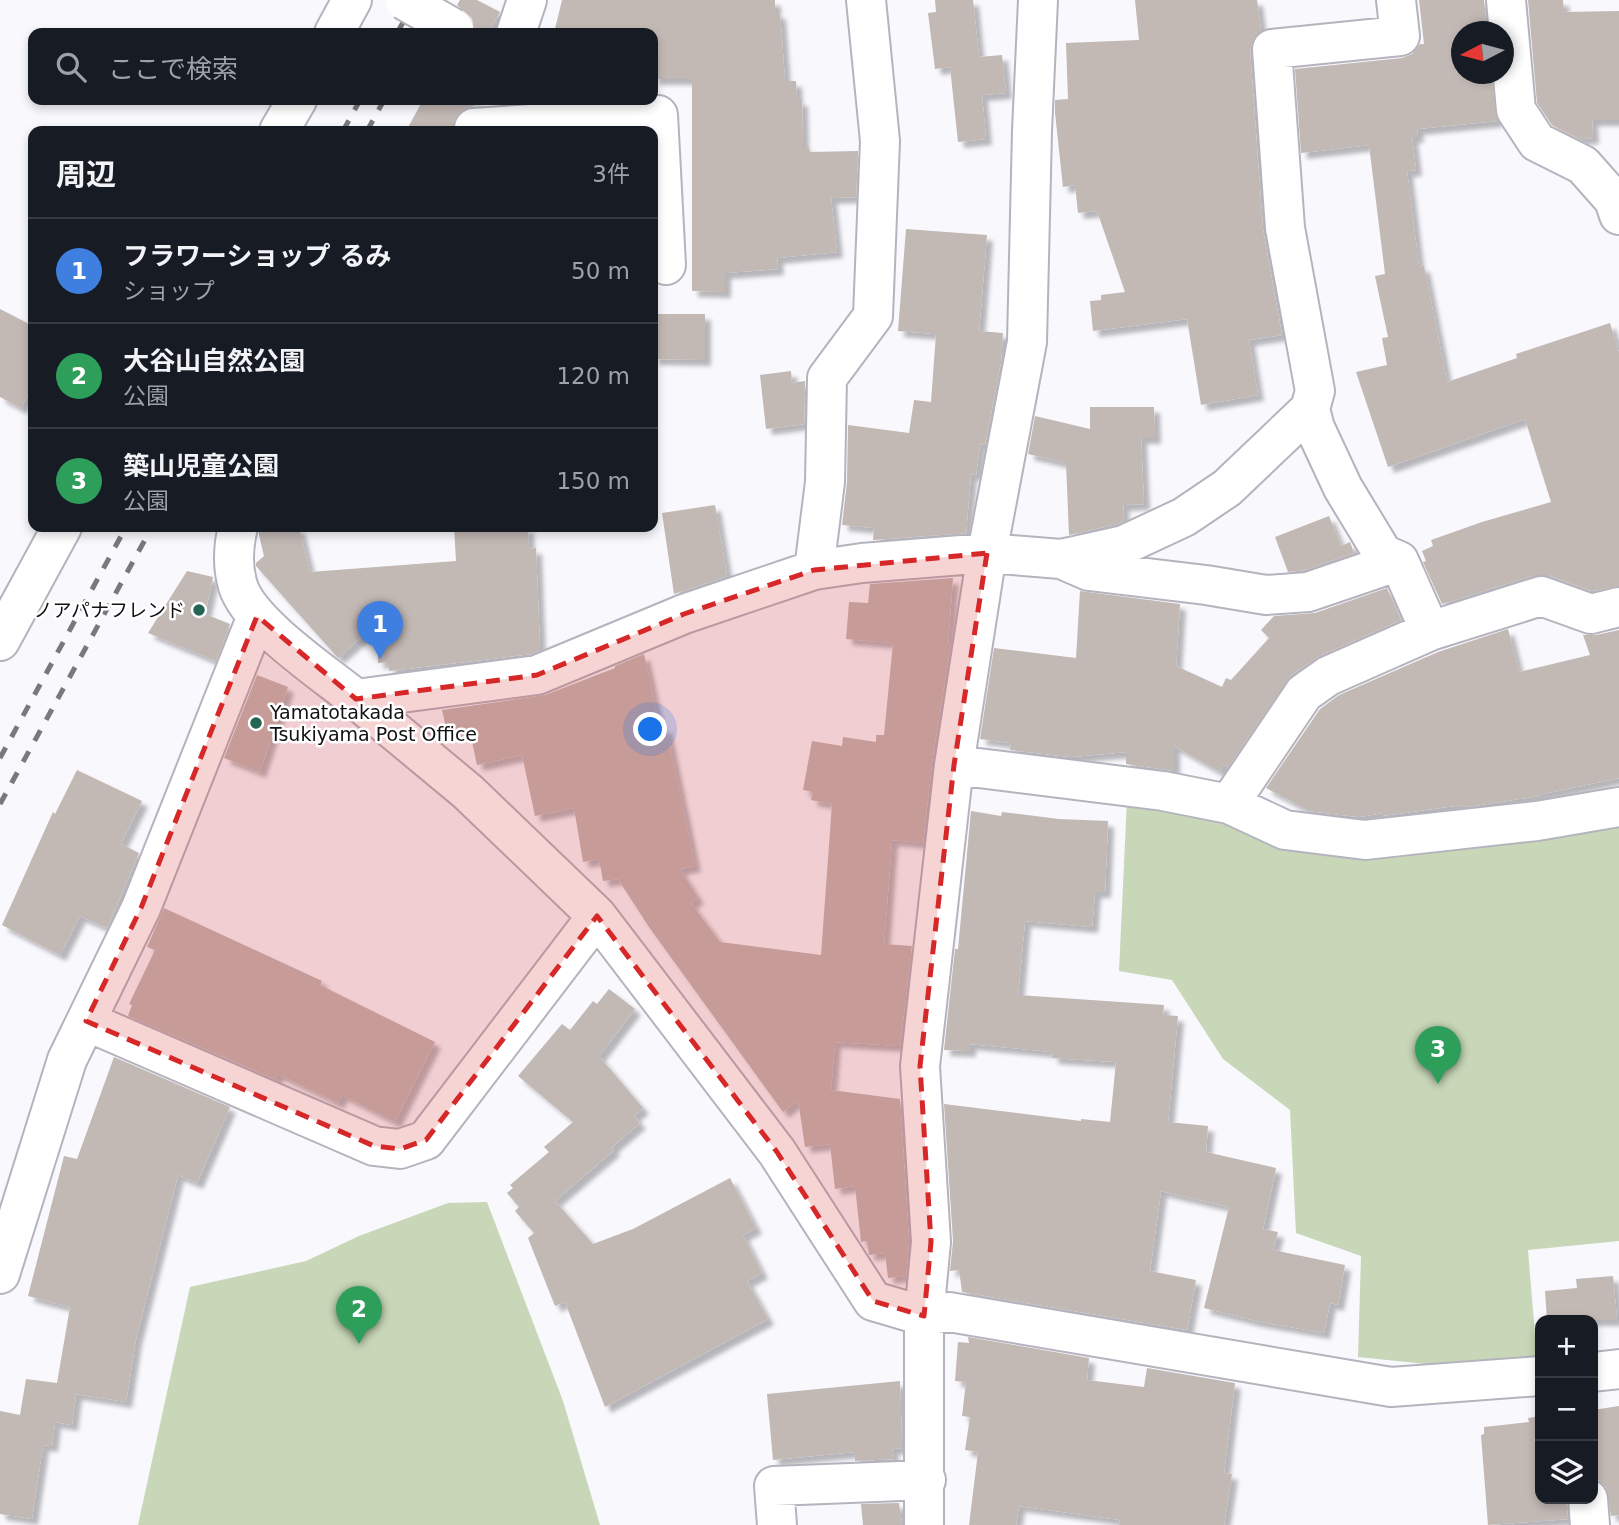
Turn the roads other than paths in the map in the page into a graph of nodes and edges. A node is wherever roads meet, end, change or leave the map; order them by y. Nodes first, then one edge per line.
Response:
1 (352, 0) edge
2 (404, 0) edge
3 (527, 0) edge
4 (866, 0) edge
5 (1038, 0) edge
6 (1396, 0) edge
7 (1506, 0) edge
8 (337, 28) edge
9 (453, 28) dead end
10 (518, 28) edge
11 (294, 105) edge
12 (479, 120) edge
13 (282, 126) edge
14 (1619, 215) edge
15 (666, 265) dead end
16 (1310, 409) junction
17 (59, 532) edge
18 (237, 532) edge
19 (987, 553) junction
20 (1061, 559) junction
21 (1399, 561) junction
22 (814, 570) junction
23 (1619, 607) edge
24 (257, 616) junction
25 (1430, 631) junction
26 (0, 641) edge
27 (356, 699) junction
28 (954, 765) junction
29 (1229, 804) junction
30 (1619, 807) edge
31 (597, 916) junction
32 (86, 1021) junction
33 (0, 1275) edge
34 (924, 1316) junction
35 (1619, 1369) edge
36 (1598, 1371) edge
37 (1535, 1376) edge
38 (926, 1480) junction
39 (1588, 1504) edge
40 (777, 1525) edge
41 (924, 1525) edge
42 (1590, 1525) edge

1 - 8 main road
2 - 9 main road, bridge
3 - 10 main road
4 - 22 main road
5 - 19 main road
6 - 16 main road
7 - 14 main road
11 - 13 main road
12 - 15 main road
16 - 20 main road
16 - 21 main road
17 - 26 main road
18 - 24 main road
19 - 20 main road
19 - 22 main road
19 - 28 main road
20 - 21 main road
21 - 25 main road
22 - 27 main road
23 - 25 main road
24 - 27 main road
24 - 32 main road
25 - 29 main road
27 - 31 main road
28 - 29 main road
28 - 34 main road
29 - 30 main road
31 - 32 main road
31 - 34 main road
32 - 33 main road
34 - 37 main road
34 - 38 main road
35 - 36 main road
38 - 40 main road
38 - 41 main road
39 - 42 main road

